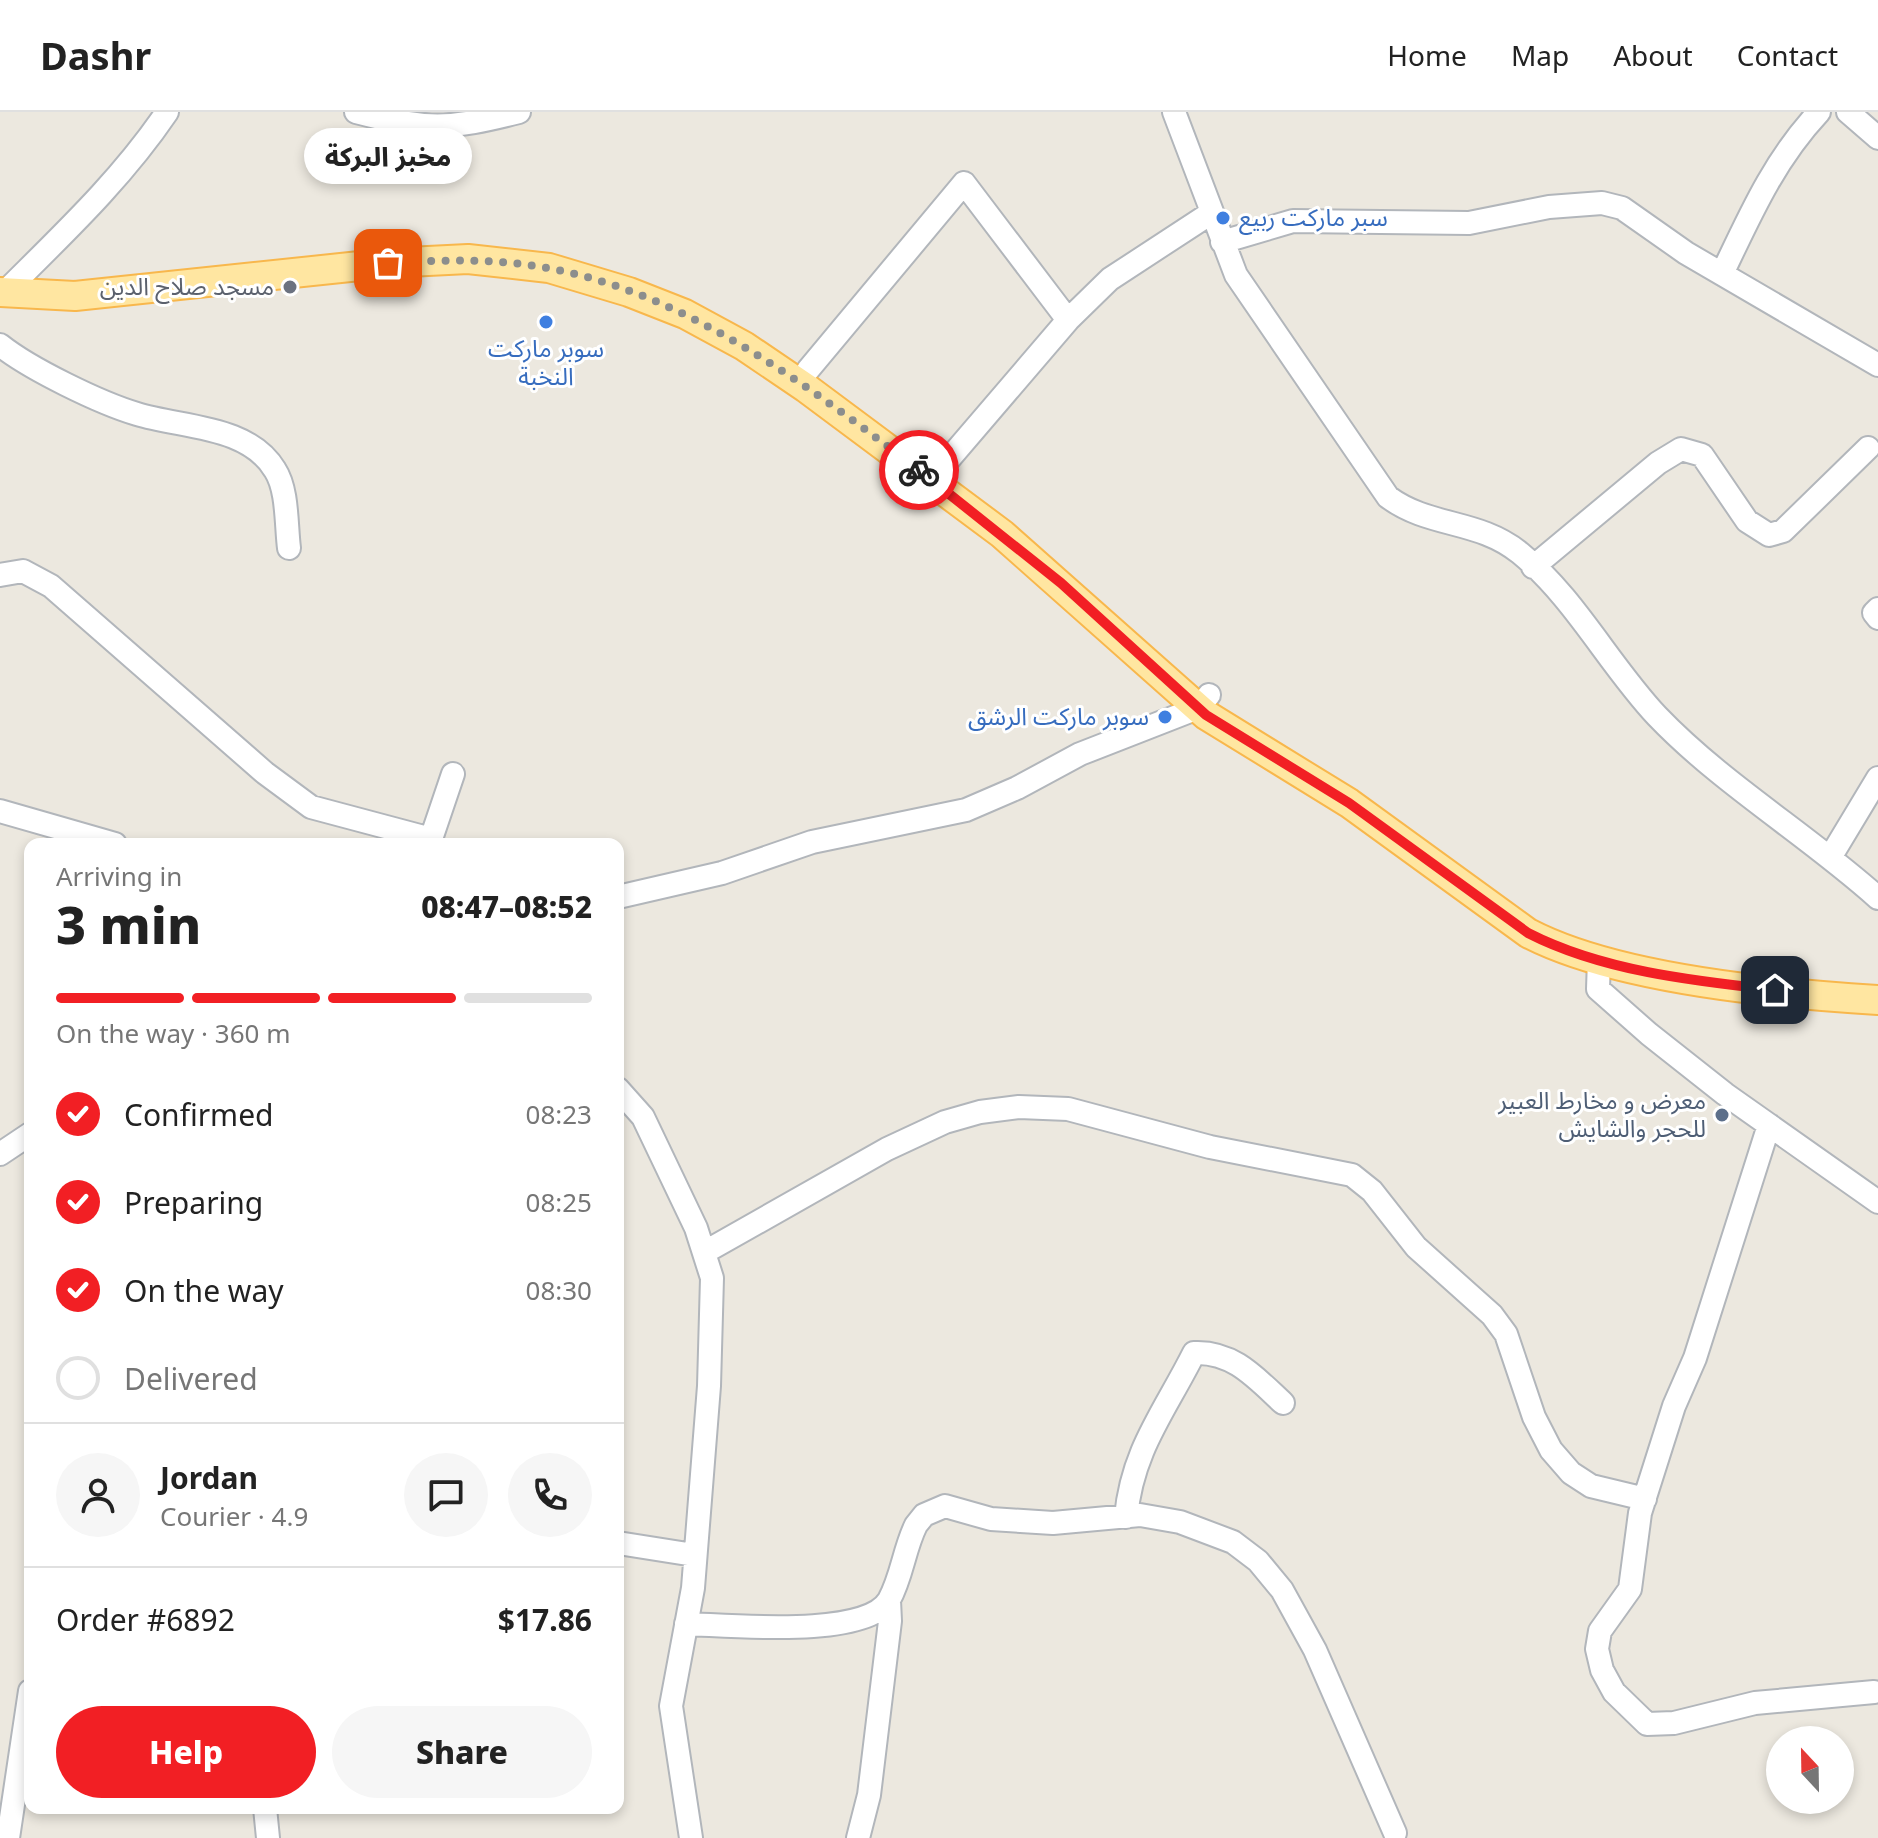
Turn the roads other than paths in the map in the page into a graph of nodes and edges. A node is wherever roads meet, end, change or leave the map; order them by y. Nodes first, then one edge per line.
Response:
1 (167, 112) edge
2 (356, 112) edge
3 (519, 112) edge
4 (1174, 112) edge
5 (1819, 112) edge
6 (1848, 112) edge
7 (1878, 138) edge
8 (1211, 213) junction
9 (1222, 242) junction
10 (1722, 274) junction
11 (2, 293) edge
12 (1068, 320) junction
13 (0, 345) edge
14 (1878, 365) edge
15 (808, 370) junction
16 (1868, 448) dead end
17 (936, 473) junction
18 (289, 548) dead end
19 (1533, 567) junction
20 (0, 575) edge
21 (1878, 609) edge
22 (1878, 618) edge
23 (1204, 701) junction
24 (453, 774) dead end
25 (1878, 778) edge
26 (0, 811) edge
27 (94, 838) edge
28 (427, 838) edge
29 (431, 838) edge
30 (1831, 856) junction
31 (624, 896) edge
32 (1878, 898) edge
33 (1599, 959) junction
34 (1878, 1000) edge
35 (624, 1096) edge
36 (1769, 1125) junction
37 (24, 1138) edge
38 (0, 1154) edge
39 (1878, 1202) edge
40 (705, 1252) junction
41 (1283, 1403) dead end
42 (1645, 1499) junction
43 (1126, 1517) junction
44 (624, 1544) edge
45 (694, 1555) junction
46 (889, 1600) junction
47 (686, 1624) junction
48 (1874, 1692) dead end
49 (24, 1731) edge
50 (266, 1814) edge
51 (1395, 1833) dead end
52 (8, 1838) edge
53 (268, 1838) edge
54 (691, 1838) edge
55 (858, 1838) edge

1 - 11 street
2 - 3 street
4 - 8 street
5 - 10 street
6 - 7 street
8 - 9 street
8 - 12 street
9 - 10 street
9 - 19 street
10 - 14 street
11 - 15 main road
11 - 17 main road
12 - 15 street
12 - 17 street
13 - 18 street
15 - 17 main road
16 - 19 street
17 - 23 main road
19 - 30 street
20 - 28 street
21 - 22 street
23 - 31 street
23 - 33 main road
24 - 29 street
25 - 30 street
26 - 27 street
30 - 32 street
33 - 34 main road
33 - 36 street
35 - 40 street
36 - 39 street
36 - 42 street
37 - 38 street
40 - 42 street
40 - 45 street
41 - 43 street
42 - 48 street
43 - 46 street
43 - 51 street
44 - 45 street
45 - 47 street
46 - 47 street
46 - 55 street
47 - 54 street
49 - 52 street
50 - 53 street

